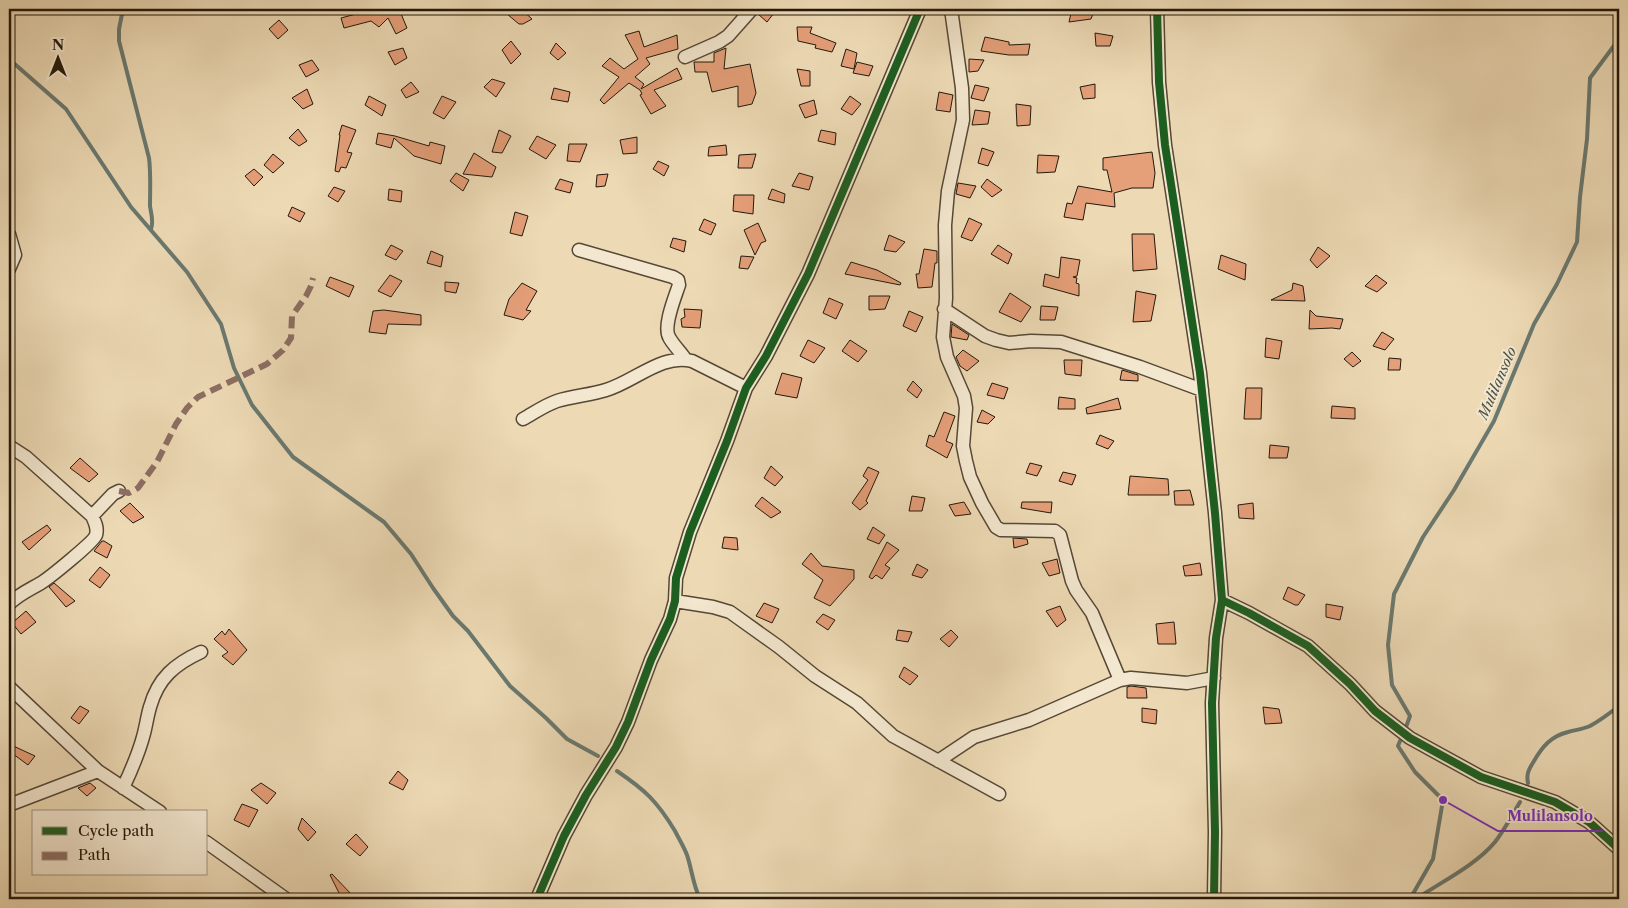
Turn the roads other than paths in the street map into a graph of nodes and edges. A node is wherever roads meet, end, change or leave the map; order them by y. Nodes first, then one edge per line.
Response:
1 (752, 9) edge
2 (920, 9) edge
3 (951, 9) edge
4 (1157, 9) edge
5 (685, 57) dead end
6 (9, 234) edge
7 (579, 250) dead end
8 (9, 268) edge
9 (944, 309) junction
10 (686, 360) junction
11 (746, 388) junction
12 (1202, 390) junction
13 (523, 419) dead end
14 (9, 446) edge
15 (119, 492) dead end
16 (92, 516) junction
17 (1222, 600) junction
18 (675, 601) junction
19 (9, 604) edge
20 (201, 652) dead end
21 (1214, 678) junction
22 (1120, 680) junction
23 (9, 687) edge
24 (938, 761) junction
25 (98, 771) junction
26 (123, 788) junction
27 (1000, 794) dead end
28 (9, 805) edge
29 (157, 810) edge
30 (208, 843) edge
31 (1619, 849) edge
32 (286, 899) edge
33 (537, 899) edge
34 (1214, 899) edge

1 - 5 street
2 - 11 street
3 - 9 street
4 - 12 street
6 - 8 street
7 - 10 street
9 - 12 street
9 - 22 street
10 - 11 street
10 - 13 street
11 - 18 street
12 - 17 street
14 - 16 street
15 - 16 street
16 - 19 street
17 - 21 street
17 - 31 street
18 - 24 street
18 - 33 street
20 - 26 street
21 - 22 street
21 - 34 street
22 - 24 street
23 - 25 street
24 - 27 street
25 - 26 street
25 - 28 street
26 - 29 street
30 - 32 street

